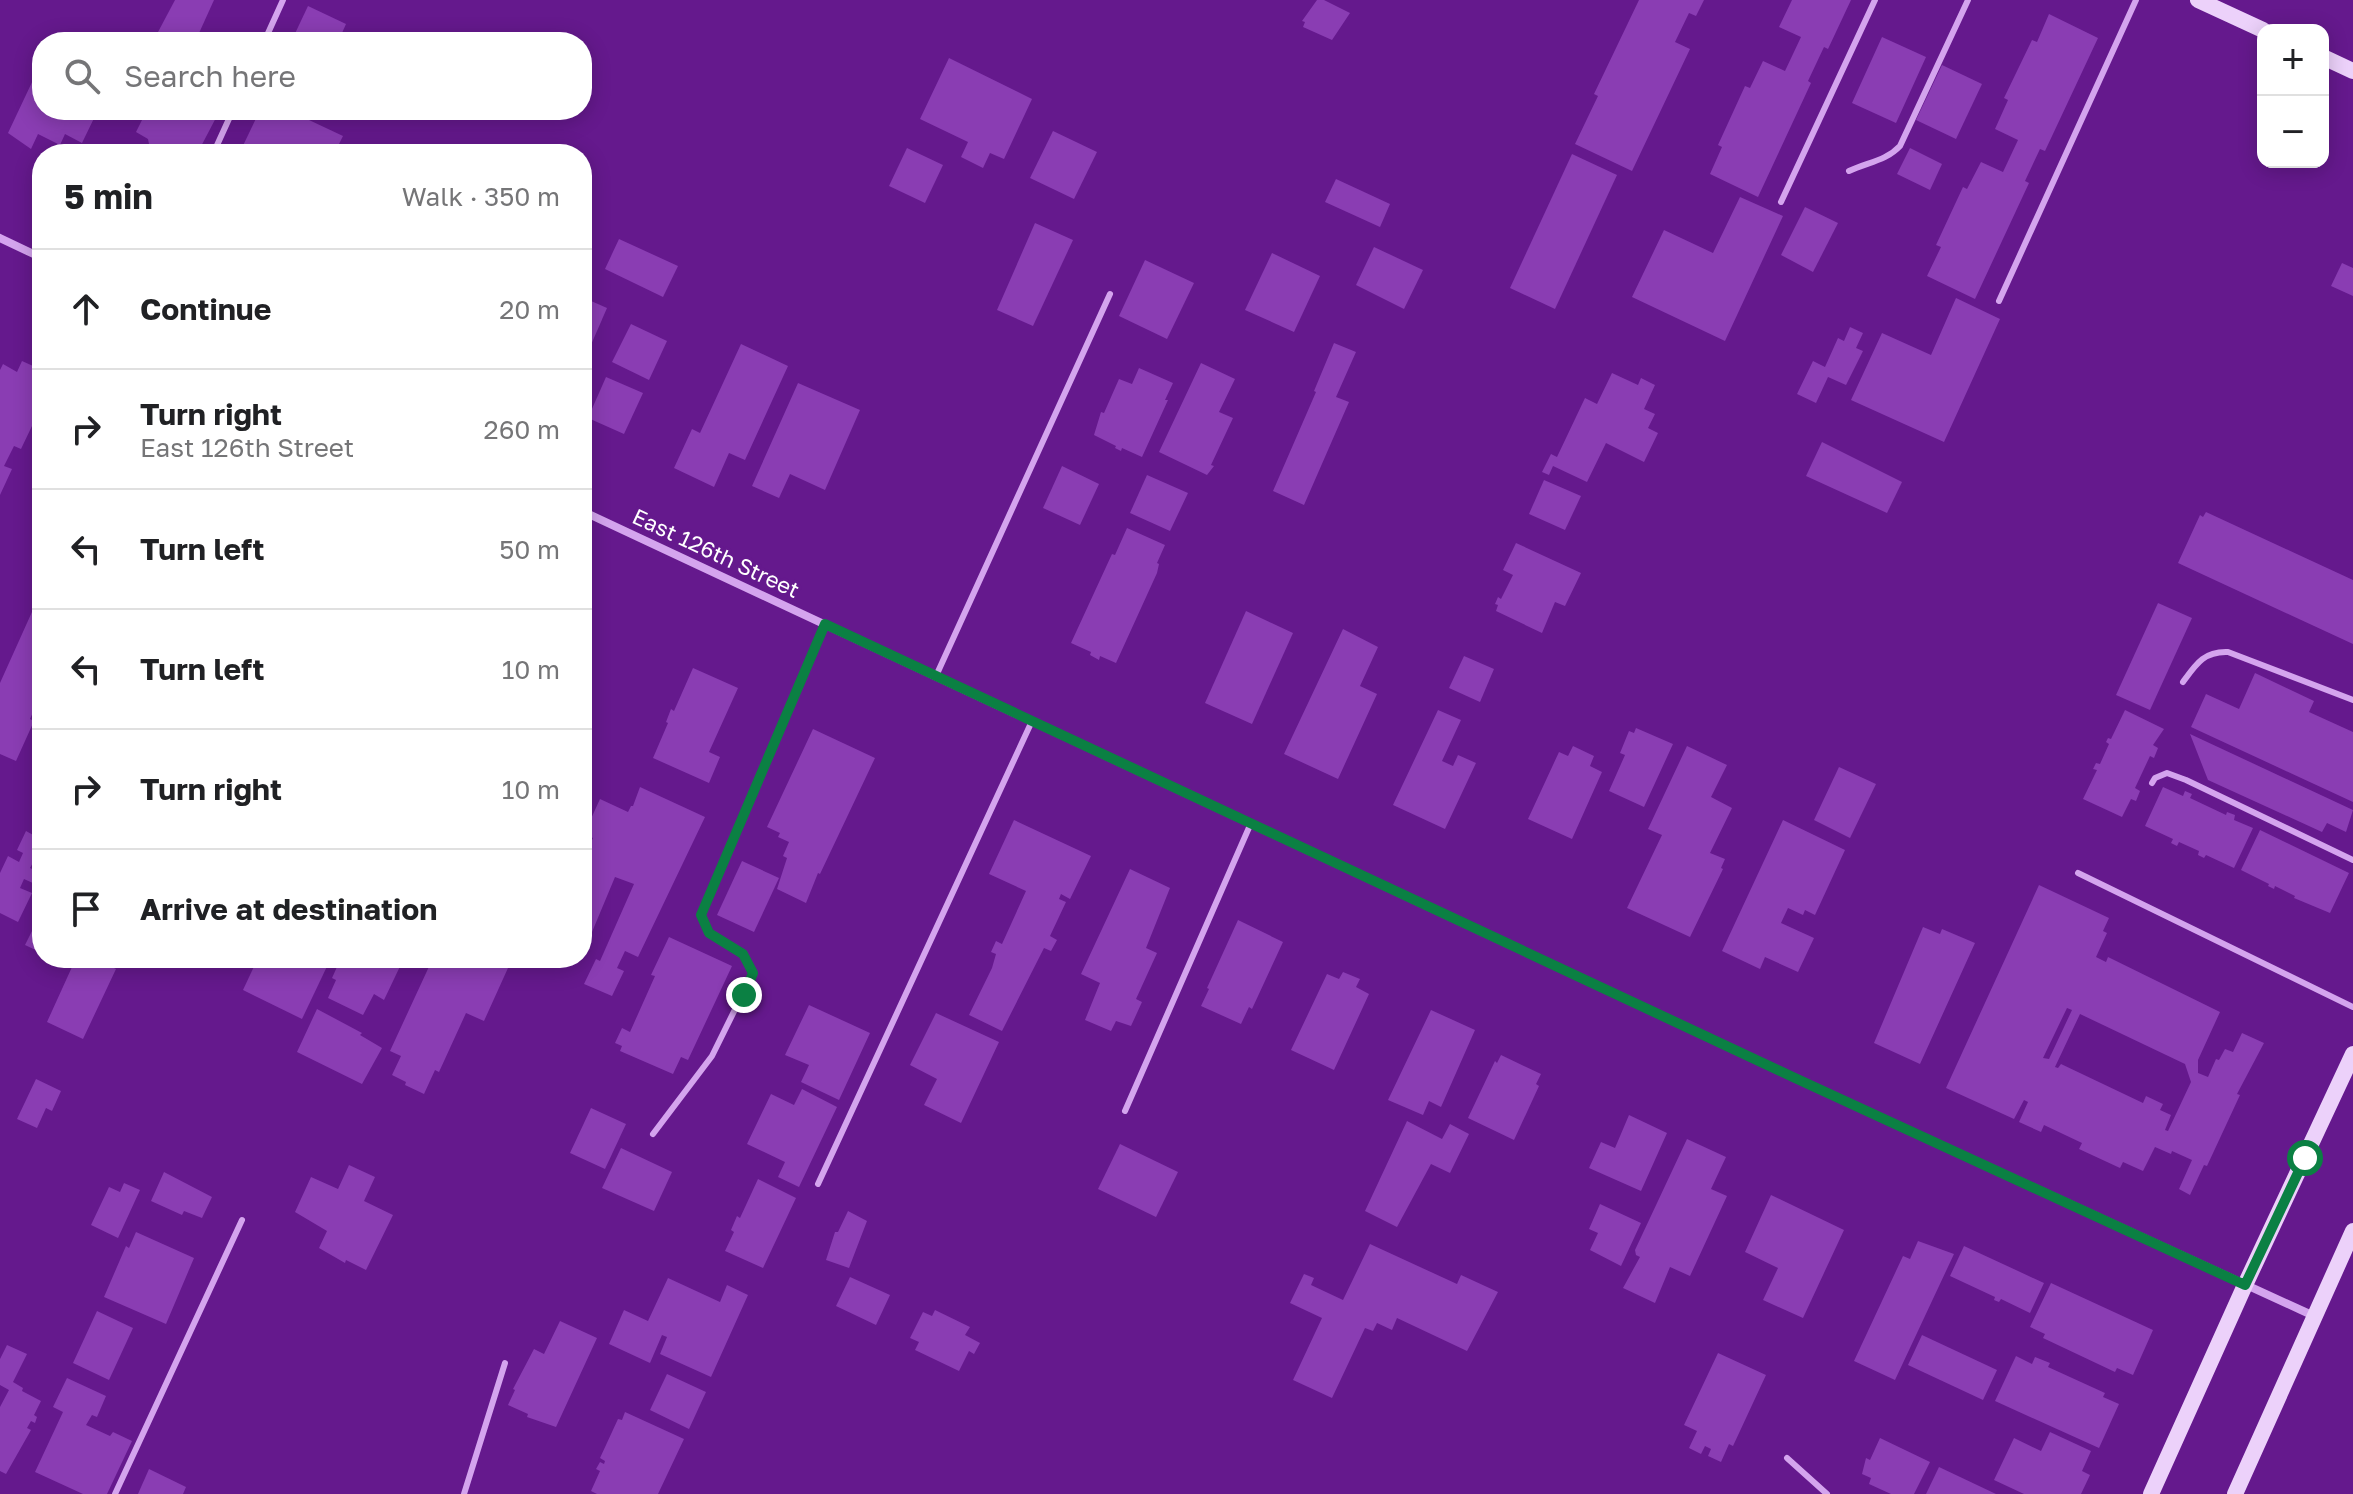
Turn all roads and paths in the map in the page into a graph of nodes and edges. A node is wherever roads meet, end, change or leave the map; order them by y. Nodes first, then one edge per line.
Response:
1 (283, 0) edge
2 (1875, 0) edge
3 (1968, 0) edge
4 (2136, 0) edge
5 (2198, 0) edge
6 (2257, 27) edge
7 (269, 32) edge
8 (2329, 60) edge
9 (2353, 71) edge
10 (228, 120) edge
11 (218, 144) edge
12 (1849, 171) dead end
13 (1781, 202) dead end
14 (0, 238) edge
15 (32, 253) edge
16 (1110, 294) dead end
17 (1999, 301) dead end
18 (592, 516) edge
19 (825, 624) junction
20 (936, 676) junction
21 (2183, 682) dead end
22 (2353, 700) edge
23 (1032, 721) junction
24 (2152, 783) dead end
25 (1251, 823) junction
26 (2353, 860) edge
27 (2078, 873) dead end
28 (2353, 1007) edge
29 (2353, 1054) edge
30 (1125, 1111) dead end
31 (653, 1134) dead end
32 (818, 1184) dead end
33 (242, 1220) dead end
34 (2353, 1231) edge
35 (2245, 1285) junction
36 (2314, 1316) junction
37 (505, 1363) dead end
38 (1787, 1458) dead end
39 (115, 1494) edge
40 (464, 1494) edge
41 (1827, 1494) edge
42 (2151, 1494) edge
43 (2235, 1494) edge

1 - 7 lane
2 - 13 lane
3 - 12 lane
4 - 17 lane
5 - 6 main road
8 - 9 main road
10 - 11 lane
14 - 15 street
16 - 20 lane
18 - 19 street, East 126th Street
19 - 20 street, East 126th Street
19 - 31 lane
20 - 23 street, East 126th Street
21 - 22 lane
23 - 25 street, East 126th Street
23 - 32 lane
24 - 26 lane
25 - 30 lane
25 - 35 street, East 126th Street
27 - 28 lane
29 - 35 main road
33 - 39 lane
34 - 36 main road
35 - 36 street, East 126th Street
35 - 42 main road
36 - 43 main road
37 - 40 lane
38 - 41 lane

